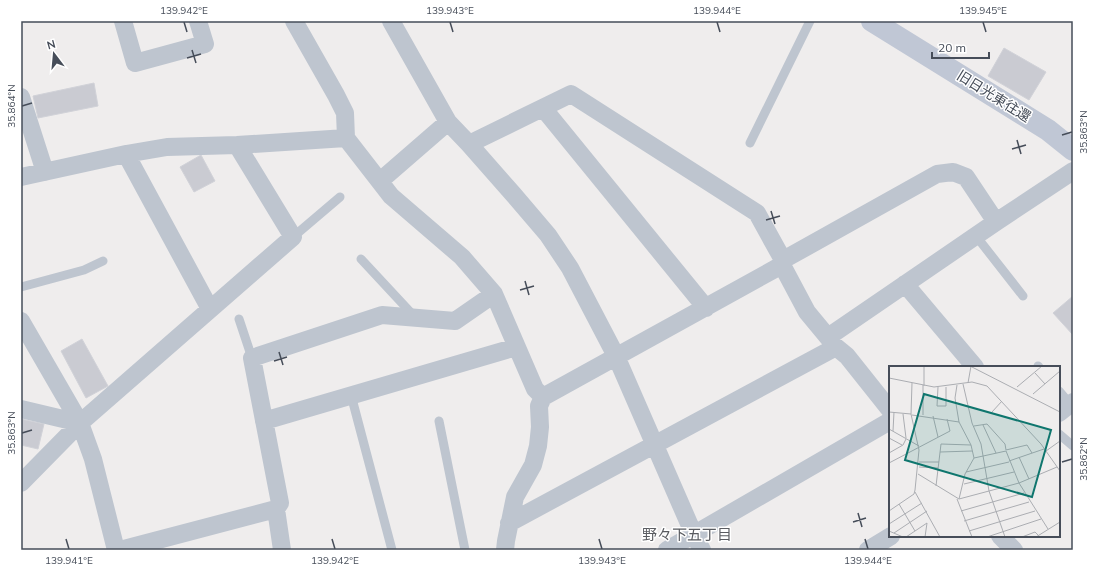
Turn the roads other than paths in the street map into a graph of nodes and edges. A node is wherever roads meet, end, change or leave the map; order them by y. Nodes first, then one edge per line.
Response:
1 (123, 21) edge
2 (198, 21) edge
3 (294, 21) edge
4 (390, 21) edge
5 (810, 21) edge
6 (872, 21) edge
7 (21, 97) edge
8 (544, 108) junction
9 (448, 122) junction
10 (346, 138) junction
11 (750, 143) dead end
12 (469, 144) junction
13 (237, 145) junction
14 (1073, 150) edge
15 (126, 154) junction
16 (1073, 171) edge
17 (45, 172) junction
18 (21, 177) edge
19 (380, 181) junction
20 (340, 197) dead end
21 (996, 222) junction
22 (976, 236) junction
23 (293, 237) junction
24 (361, 258) dead end
25 (103, 261) dead end
26 (783, 263) junction
27 (905, 284) junction
28 (21, 287) edge
29 (494, 294) junction
30 (1023, 296) dead end
31 (706, 308) junction
32 (210, 309) junction
33 (414, 316) junction
34 (239, 319) dead end
35 (21, 321) edge
36 (832, 342) junction
37 (516, 347) junction
38 (616, 356) junction
39 (252, 358) junction
40 (974, 366) edge
41 (351, 395) junction
42 (543, 397) junction
43 (21, 409) edge
44 (889, 409) edge
45 (264, 421) junction
46 (439, 421) dead end
47 (80, 423) junction
48 (889, 423) edge
49 (1060, 435) edge
50 (655, 445) junction
51 (1073, 446) edge
52 (21, 483) edge
53 (276, 509) junction
54 (509, 523) junction
55 (889, 537) edge
56 (1001, 537) edge
57 (698, 543) edge
58 (116, 550) edge
59 (120, 550) edge
60 (282, 550) edge
61 (392, 550) edge
62 (466, 550) edge
63 (506, 550) edge
64 (667, 550) edge
65 (868, 550) edge
66 (1014, 550) edge

1 - 2 street
3 - 10 street
4 - 9 street
5 - 11 lane
6 - 14 street, 旧日光東往還
7 - 17 street
8 - 12 street
8 - 26 street
8 - 31 street
9 - 12 street
9 - 19 street
10 - 13 street
10 - 19 street
12 - 38 street
13 - 15 street
13 - 23 street
15 - 17 street
15 - 32 street
16 - 21 street
17 - 18 street
19 - 29 street
20 - 23 lane
21 - 22 street
21 - 26 street
22 - 27 street
22 - 30 lane
23 - 32 street
24 - 33 lane
25 - 28 lane
26 - 31 street
26 - 36 street
27 - 36 street
27 - 40 street
29 - 33 street
29 - 37 street
31 - 38 street
32 - 47 street
33 - 39 street
34 - 39 lane
35 - 47 street
36 - 44 street
36 - 50 street
37 - 41 street
37 - 42 street
38 - 42 street
38 - 50 street
39 - 45 street
41 - 45 street
41 - 61 lane
42 - 54 street
43 - 47 street
45 - 53 street
46 - 62 lane
47 - 52 street
47 - 58 street
48 - 57 street
49 - 51 lane
50 - 54 street
50 - 57 street
53 - 59 street
53 - 60 street
54 - 63 street
55 - 65 street
56 - 66 street
57 - 64 street

